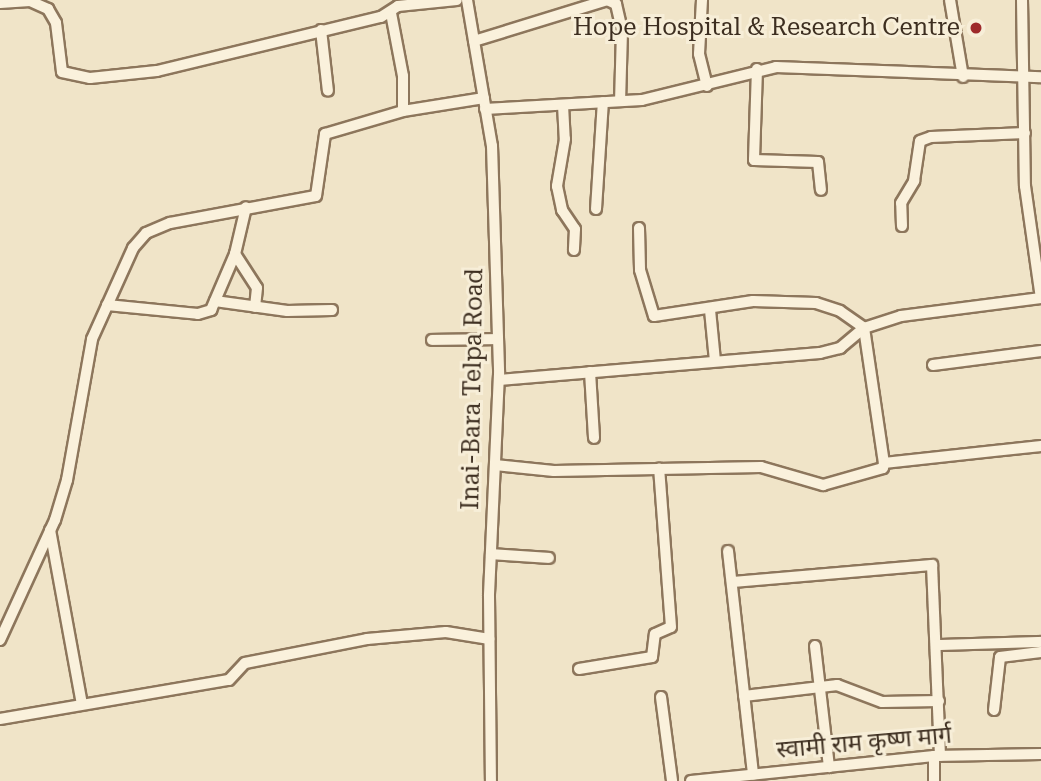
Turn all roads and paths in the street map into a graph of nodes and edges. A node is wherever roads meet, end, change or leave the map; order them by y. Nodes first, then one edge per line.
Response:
1 (457, 0) edge
2 (467, 0) edge
3 (702, 0) edge
4 (950, 0) edge
5 (1022, 0) edge
6 (614, 1) edge
7 (0, 3) edge
8 (392, 8) edge
9 (321, 30) junction
10 (474, 41) junction
11 (757, 69) junction
12 (963, 77) junction
13 (1025, 77) junction
14 (1041, 77) edge
15 (708, 86) junction
16 (328, 91) dead end
17 (620, 101) junction
18 (603, 102) junction
19 (484, 104) junction
20 (563, 104) junction
21 (403, 111) junction
22 (1025, 133) junction
23 (821, 190) dead end
24 (246, 207) junction
25 (596, 209) dead end
26 (902, 226) dead end
27 (639, 228) dead end
28 (574, 250) dead end
29 (235, 254) junction
30 (1041, 298) edge
31 (215, 301) junction
32 (107, 305) junction
33 (255, 307) junction
34 (332, 310) dead end
35 (710, 310) junction
36 (864, 328) junction
37 (498, 339) junction
38 (432, 340) dead end
39 (1041, 351) edge
40 (715, 361) junction
41 (933, 365) dead end
42 (590, 372) junction
43 (499, 380) junction
44 (594, 438) dead end
45 (1041, 446) edge
46 (884, 463) junction
47 (495, 465) junction
48 (659, 468) junction
49 (50, 530) junction
50 (728, 551) dead end
51 (491, 554) junction
52 (549, 558) dead end
53 (732, 582) junction
54 (489, 639) junction
55 (0, 640) edge
56 (1041, 642) edge
57 (937, 645) junction
58 (815, 646) dead end
59 (1041, 652) edge
60 (579, 669) dead end
61 (820, 687) junction
62 (744, 696) junction
63 (661, 697) dead end
64 (939, 701) junction
65 (82, 704) junction
66 (994, 710) dead end
67 (0, 719) edge
68 (1041, 754) edge
69 (937, 756) junction
70 (829, 767) junction
71 (753, 775) junction
72 (799, 775) edge
73 (491, 781) edge
74 (672, 781) edge
75 (691, 781) edge
76 (934, 781) edge

1 - 8 street
2 - 10 street, Inai-Bara Telpa Road
3 - 15 street
4 - 12 street
5 - 13 street
6 - 10 street
6 - 17 street
7 - 9 street
8 - 9 street
8 - 21 street
9 - 16 street
10 - 19 street, Inai-Bara Telpa Road
11 - 12 street
11 - 15 street
11 - 23 street
12 - 13 street
13 - 14 street
13 - 22 street
15 - 17 street
17 - 18 street
18 - 20 street
18 - 25 street
19 - 20 street
19 - 21 street
19 - 37 street, Inai-Bara Telpa Road
20 - 28 street
21 - 24 street
22 - 26 street
22 - 30 street
24 - 29 street
24 - 32 street
27 - 35 street
29 - 31 street
29 - 33 street
30 - 36 street
31 - 32 street
31 - 33 street
32 - 49 street
33 - 34 street
35 - 36 street
35 - 40 street
36 - 40 street
36 - 46 street
37 - 38 street
37 - 43 street, Inai-Bara Telpa Road
39 - 41 street
40 - 42 street
42 - 43 street
42 - 44 street
43 - 47 street, Inai-Bara Telpa Road
45 - 46 street
46 - 48 street
47 - 48 street
47 - 51 street, Inai-Bara Telpa Road
48 - 60 street
49 - 55 street
49 - 65 street
50 - 53 street
51 - 52 street
51 - 54 street, Inai-Bara Telpa Road
53 - 57 street
53 - 62 street
54 - 65 street
54 - 73 street, Inai-Bara Telpa Road
56 - 57 street
57 - 64 street
58 - 61 street
59 - 66 street
61 - 62 street
61 - 64 street
61 - 70 street
62 - 71 street
63 - 74 street
64 - 69 street
65 - 67 street
68 - 69 street, स्वामी राम कृष्ण मार्ग
69 - 70 street, स्वामी राम कृष्ण मार्ग
69 - 76 street
70 - 72 street, स्वामी राम कृष्ण मार्ग
71 - 72 street, स्वामी राम कृष्ण मार्ग
71 - 75 street, स्वामी राम कृष्ण मार्ग

